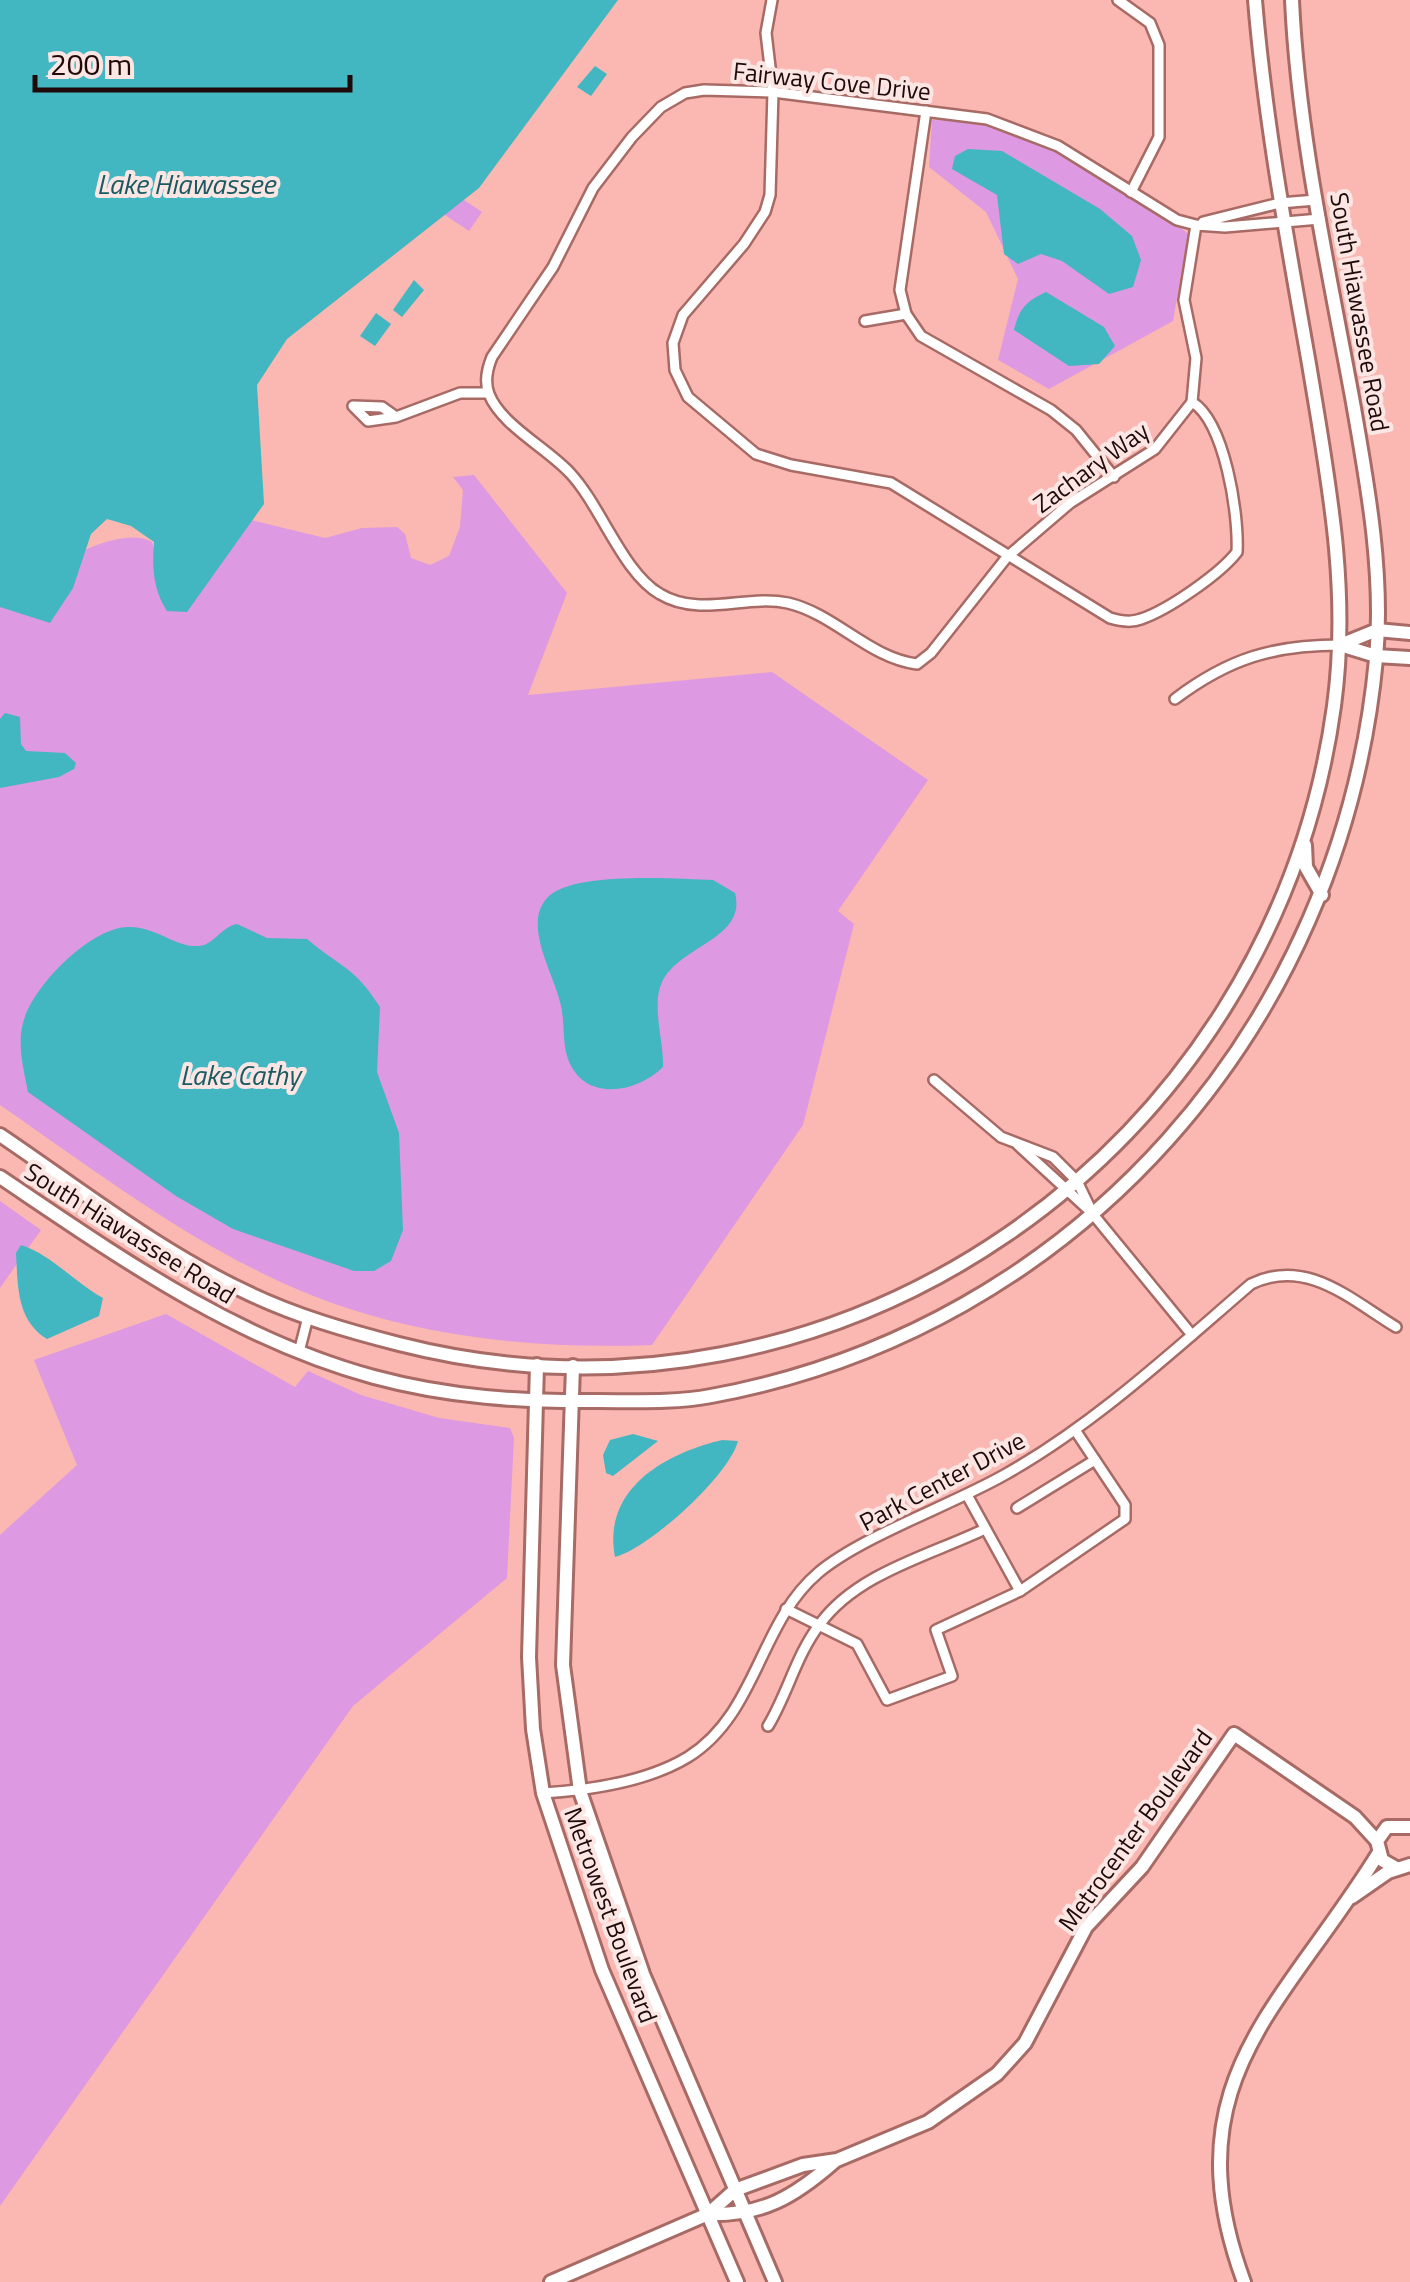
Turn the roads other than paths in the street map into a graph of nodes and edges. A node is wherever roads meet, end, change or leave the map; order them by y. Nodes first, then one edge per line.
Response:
1 (772, 0) edge
2 (1118, 0) edge
3 (1255, 0) edge
4 (1292, 0) edge
5 (773, 92) junction
6 (926, 111) junction
7 (1131, 192) junction
8 (1316, 200) junction
9 (1280, 203) junction
10 (1320, 219) junction
11 (1284, 222) junction
12 (1196, 225) junction
13 (906, 314) junction
14 (865, 321) dead end
15 (488, 393) junction
16 (1192, 402) junction
17 (396, 416) dead end
18 (1114, 477) junction
19 (1006, 557) junction
20 (1377, 630) junction
21 (1410, 633) edge
22 (1340, 645) junction
23 (1376, 656) junction
24 (1410, 658) edge
25 (1175, 699) dead end
26 (1305, 832) junction
27 (1322, 895) junction
28 (934, 1080) dead end
29 (0, 1134) edge
30 (1018, 1145) junction
31 (0, 1177) edge
32 (1077, 1181) junction
33 (1065, 1191) junction
34 (1092, 1213) junction
35 (308, 1317) junction
36 (1396, 1327) dead end
37 (1192, 1335) junction
38 (298, 1352) junction
39 (537, 1365) junction
40 (573, 1366) junction
41 (534, 1402) junction
42 (570, 1402) junction
43 (1074, 1430) junction
44 (1095, 1460) junction
45 (967, 1494) junction
46 (1017, 1508) dead end
47 (986, 1529) junction
48 (1020, 1591) junction
49 (786, 1609) junction
50 (819, 1625) junction
51 (768, 1726) dead end
52 (580, 1791) junction
53 (543, 1793) junction
54 (1410, 1809) edge
55 (1355, 1817) junction
56 (1399, 1826) edge
57 (1377, 1847) junction
58 (1403, 1866) edge
59 (1346, 1902) junction
60 (837, 2160) junction
61 (736, 2190) junction
62 (708, 2214) junction
63 (747, 2215) junction
64 (550, 2282) edge
65 (737, 2282) edge
66 (775, 2282) edge
67 (1244, 2282) edge

1 - 5 street
2 - 7 street
3 - 9 street, South Hiawassee Road
4 - 8 street, South Hiawassee Road
5 - 6 street, Fairway Cove Drive
5 - 15 street, Fairway Cove Drive
5 - 19 street
6 - 7 street, Fairway Cove Drive
6 - 13 street
7 - 12 street, Fairway Cove Drive
8 - 9 street
8 - 10 street, South Hiawassee Road
9 - 11 street, South Hiawassee Road
9 - 12 street
10 - 11 street, Fairway Cove Drive
10 - 20 street, South Hiawassee Road
11 - 12 street, Fairway Cove Drive
11 - 22 street, South Hiawassee Road
12 - 16 street
13 - 14 street
13 - 18 street
15 - 17 street
15 - 19 street, Zachary Way
16 - 18 street, Zachary Way
16 - 19 street
18 - 19 street, Zachary Way
20 - 21 street
20 - 22 street
20 - 23 street, South Hiawassee Road
22 - 23 street
22 - 25 street
22 - 26 street, South Hiawassee Road
23 - 24 street
23 - 27 street, South Hiawassee Road
26 - 27 street
26 - 32 street, South Hiawassee Road
27 - 34 street, South Hiawassee Road
28 - 30 street
29 - 35 street, South Hiawassee Road
30 - 32 street
30 - 33 street
31 - 38 street, South Hiawassee Road
32 - 33 street, South Hiawassee Road
32 - 34 street
33 - 34 street
33 - 40 street, South Hiawassee Road
34 - 37 street
34 - 42 street, South Hiawassee Road
35 - 38 street
35 - 39 street, South Hiawassee Road
36 - 37 street, Park Center Drive
37 - 43 street, Park Center Drive
38 - 41 street, South Hiawassee Road
39 - 40 street, South Hiawassee Road
39 - 41 street, Metrowest Boulevard
40 - 42 street, Metrowest Boulevard
41 - 42 street, South Hiawassee Road
41 - 53 street, Metrowest Boulevard
42 - 52 street, Metrowest Boulevard
43 - 44 street
43 - 45 street, Park Center Drive
44 - 46 street
44 - 48 street
45 - 47 street
45 - 49 street, Park Center Drive
47 - 48 street
47 - 50 street
48 - 50 street
49 - 50 street
49 - 52 street, Park Center Drive
50 - 51 street
52 - 53 street, Park Center Drive
52 - 61 street, Metrowest Boulevard
53 - 62 street, Metrowest Boulevard
54 - 56 street
55 - 56 street, Metrocenter Boulevard
55 - 57 street, Metrocenter Boulevard
55 - 60 street, Metrocenter Boulevard
56 - 57 street
57 - 58 street, Metrocenter Boulevard
57 - 59 street
58 - 59 street
59 - 67 street
60 - 61 street, Metrocenter Boulevard
60 - 63 street, Metrocenter Boulevard
61 - 62 street, Metrocenter Boulevard
61 - 63 street, Metrowest Boulevard
62 - 63 street
62 - 64 street
62 - 65 street, Metrowest Boulevard
63 - 66 street, Metrowest Boulevard

